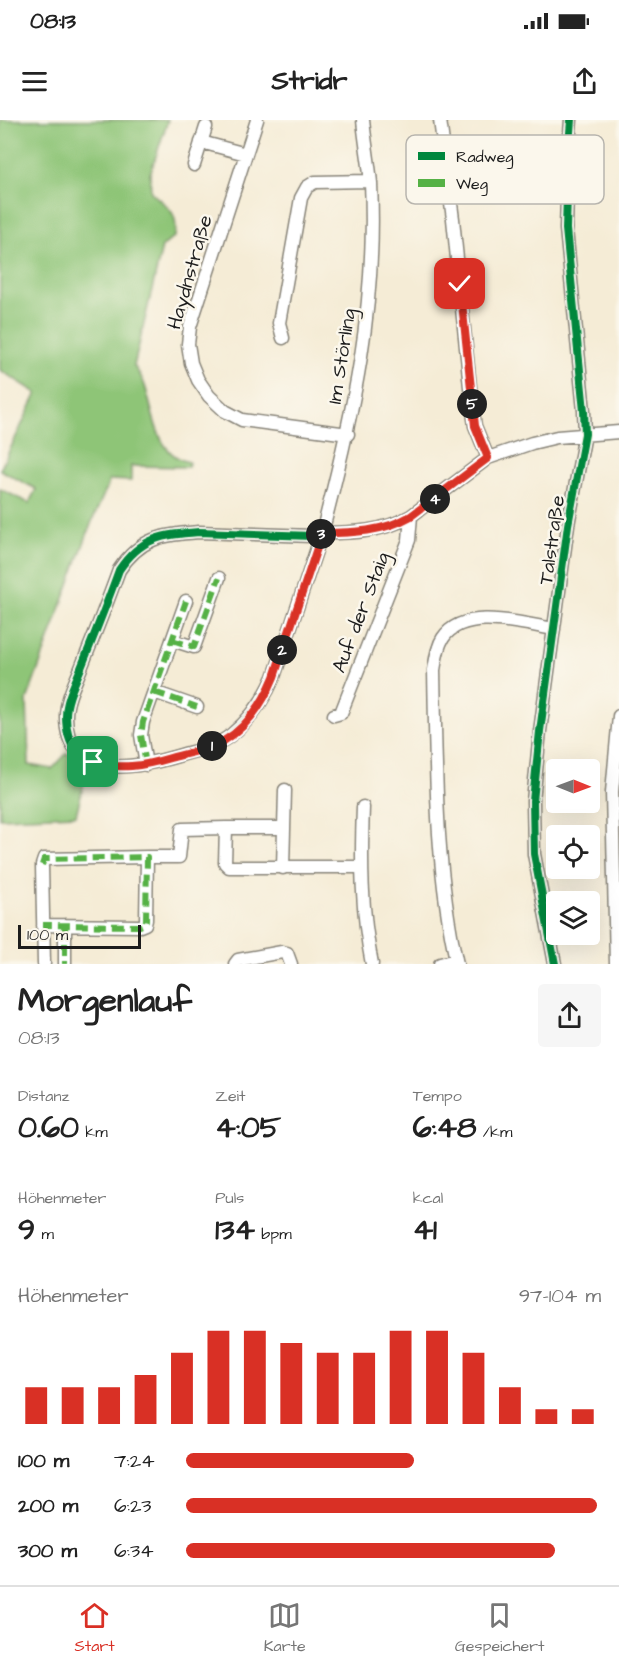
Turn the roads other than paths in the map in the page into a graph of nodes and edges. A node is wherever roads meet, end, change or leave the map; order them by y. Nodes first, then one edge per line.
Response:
1 (257, 120) edge
2 (363, 120) edge
3 (440, 120) edge
4 (571, 120) edge
5 (206, 127) dead end
6 (442, 135) edge
7 (570, 135) edge
8 (201, 142) junction
9 (246, 154) junction
10 (194, 165) dead end
11 (370, 181) junction
12 (450, 204) edge
13 (567, 204) edge
14 (283, 338) dead end
15 (619, 432) edge
16 (348, 434) junction
17 (585, 435) junction
18 (488, 458) junction
19 (411, 516) junction
20 (322, 533) junction
21 (219, 578) dead end
22 (186, 601) dead end
23 (554, 629) junction
24 (172, 640) junction
25 (154, 692) junction
26 (197, 707) dead end
27 (334, 715) dead end
28 (619, 723) edge
29 (146, 765) junction
30 (285, 789) dead end
31 (363, 807) dead end
32 (226, 828) junction
33 (284, 828) junction
34 (615, 841) edge
35 (147, 857) junction
36 (361, 867) junction
37 (284, 868) junction
38 (43, 925) junction
39 (65, 925) junction
40 (456, 962) edge
41 (44, 964) edge
42 (65, 964) edge
43 (235, 964) edge
44 (291, 964) edge
45 (372, 964) edge
46 (440, 964) edge
47 (555, 964) edge
48 (616, 964) edge

1 - 9 street, Haydnstraße
2 - 11 street, Im Störling
3 - 6 street
4 - 7 street, Talstraße
5 - 8 street
8 - 9 street
8 - 10 street
9 - 16 street, Haydnstraße
11 - 14 street
11 - 16 street, Im Störling
12 - 18 street
13 - 17 street, Talstraße
15 - 17 street, Im Störling
16 - 20 street, Im Störling
17 - 18 street, Im Störling
17 - 23 street, Talstraße
18 - 19 street, Im Störling
19 - 20 street, Im Störling
19 - 27 street, Auf der Staig
20 - 29 street, Im Störling
20 - 29 street, Im Störling
21 - 24 street
22 - 24 street
23 - 40 street
23 - 47 street, Talstraße
24 - 25 street
25 - 26 street
25 - 29 street
28 - 34 street
30 - 33 street
31 - 36 street
32 - 33 street
32 - 35 street
32 - 37 street
33 - 37 street
34 - 48 street
35 - 38 street
35 - 39 street
36 - 37 street
36 - 45 street
38 - 39 street
38 - 41 street
39 - 42 street
40 - 46 street
43 - 44 street

